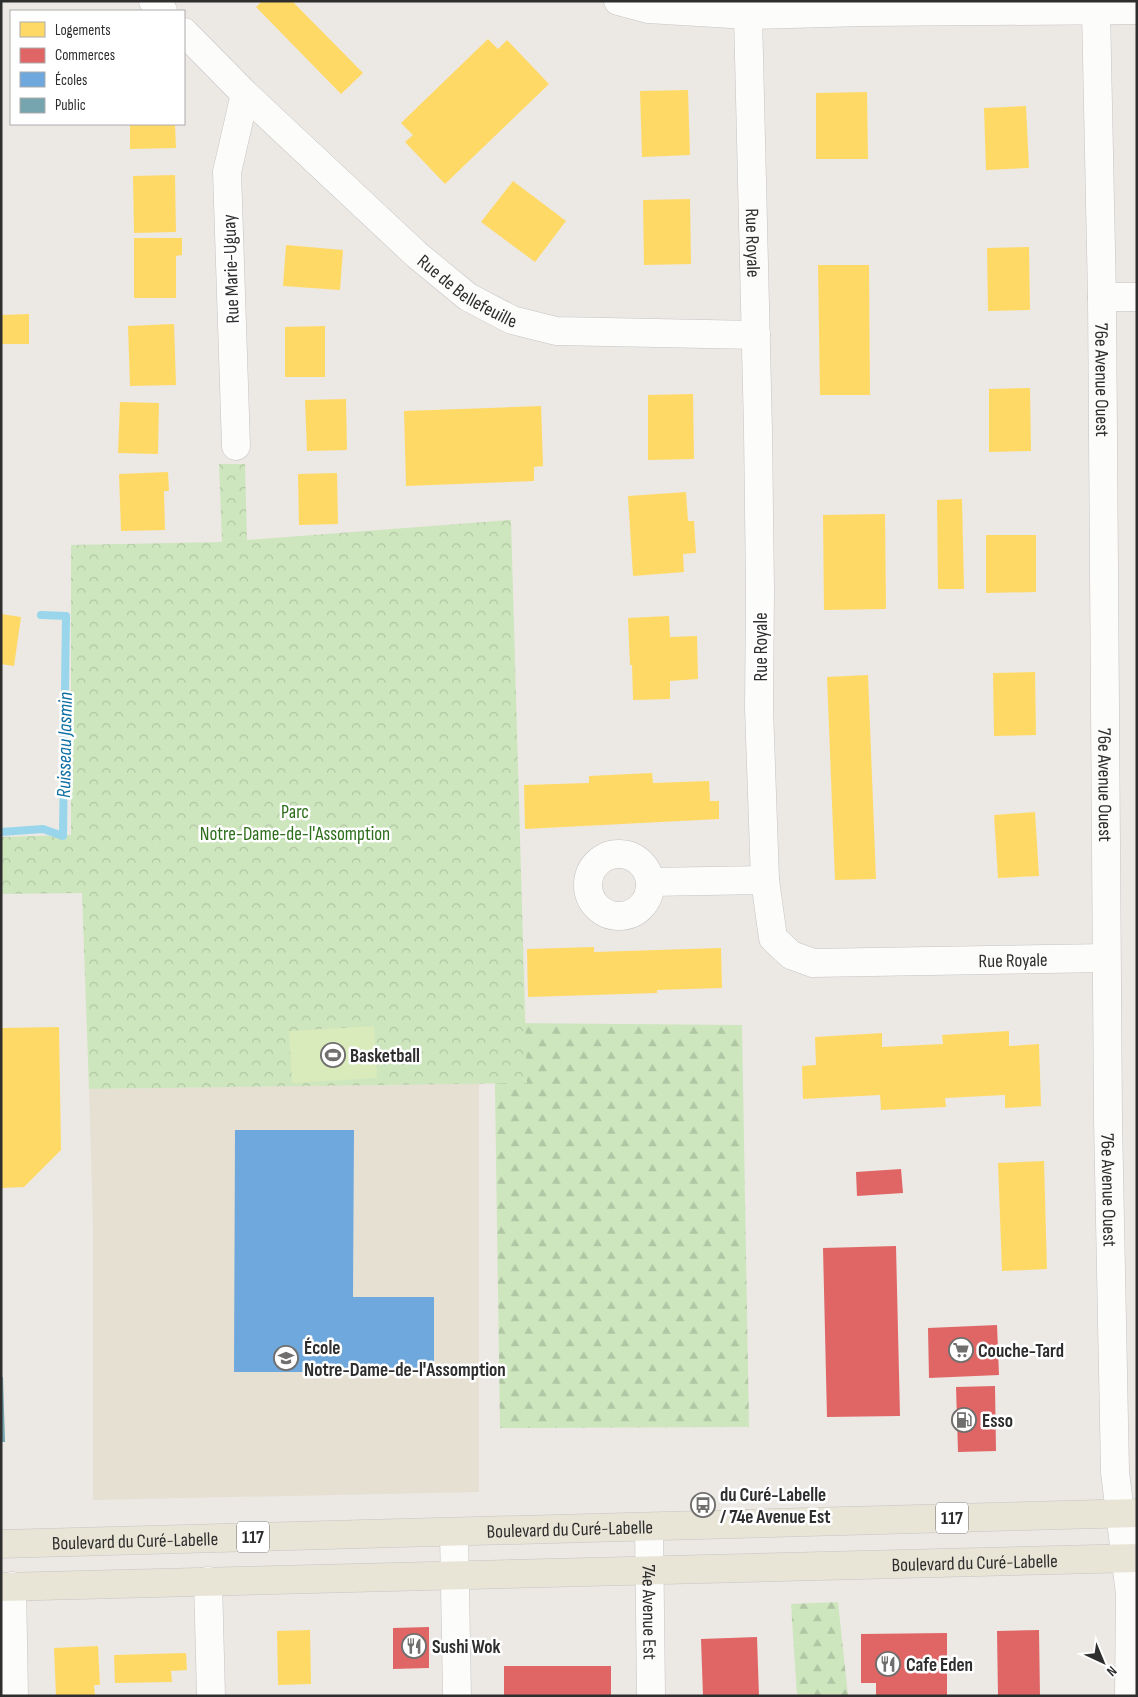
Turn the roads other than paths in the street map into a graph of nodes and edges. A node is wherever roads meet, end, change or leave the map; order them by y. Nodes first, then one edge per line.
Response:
1 (153, 1) edge
2 (618, 1) edge
3 (162, 10) edge
4 (1096, 10) junction
5 (1137, 10) edge
6 (748, 15) junction
7 (185, 33) edge
8 (245, 94) junction
9 (1102, 297) junction
10 (1137, 297) edge
11 (756, 335) junction
12 (236, 446) dead end
13 (765, 880) junction
14 (650, 882) dead end
15 (1106, 958) junction
16 (1128, 1514) edge
17 (649, 1527) junction
18 (454, 1532) junction
19 (1, 1544) edge
20 (1132, 1558) edge
21 (649, 1571) junction
22 (455, 1576) junction
23 (208, 1581) junction
24 (7, 1587) edge
25 (14, 1696) edge
26 (211, 1696) edge
27 (457, 1696) edge
28 (651, 1696) edge
29 (1129, 1696) edge

1 - 3 street
2 - 6 street
4 - 5 street
4 - 6 street
4 - 9 street, 76e Avenue Ouest
6 - 11 street, Rue Royale
7 - 8 street, Rue de Bellefeuille
8 - 11 street, Rue de Bellefeuille
8 - 12 street, Rue Marie-Uguay
9 - 10 street
9 - 15 street, 76e Avenue Ouest
11 - 13 street, Rue Royale
13 - 14 street
13 - 15 street, Rue Royale
15 - 16 street, 76e Avenue Ouest
16 - 17 main road, Boulevard du Curé-Labelle / 117
16 - 20 street, 76e Avenue Ouest
17 - 18 main road, Boulevard du Curé-Labelle / 117
17 - 21 street, 74e Avenue Est
18 - 19 main road, Boulevard du Curé-Labelle / 117
18 - 22 street
20 - 21 main road, Boulevard du Curé-Labelle / 117
20 - 29 street, 76e Avenue Ouest
21 - 22 main road, Boulevard du Curé-Labelle / 117
21 - 28 street, 74e Avenue Est
22 - 23 main road, Boulevard du Curé-Labelle / 117
22 - 27 street
23 - 24 main road, Boulevard du Curé-Labelle / 117
23 - 26 street
24 - 25 street

